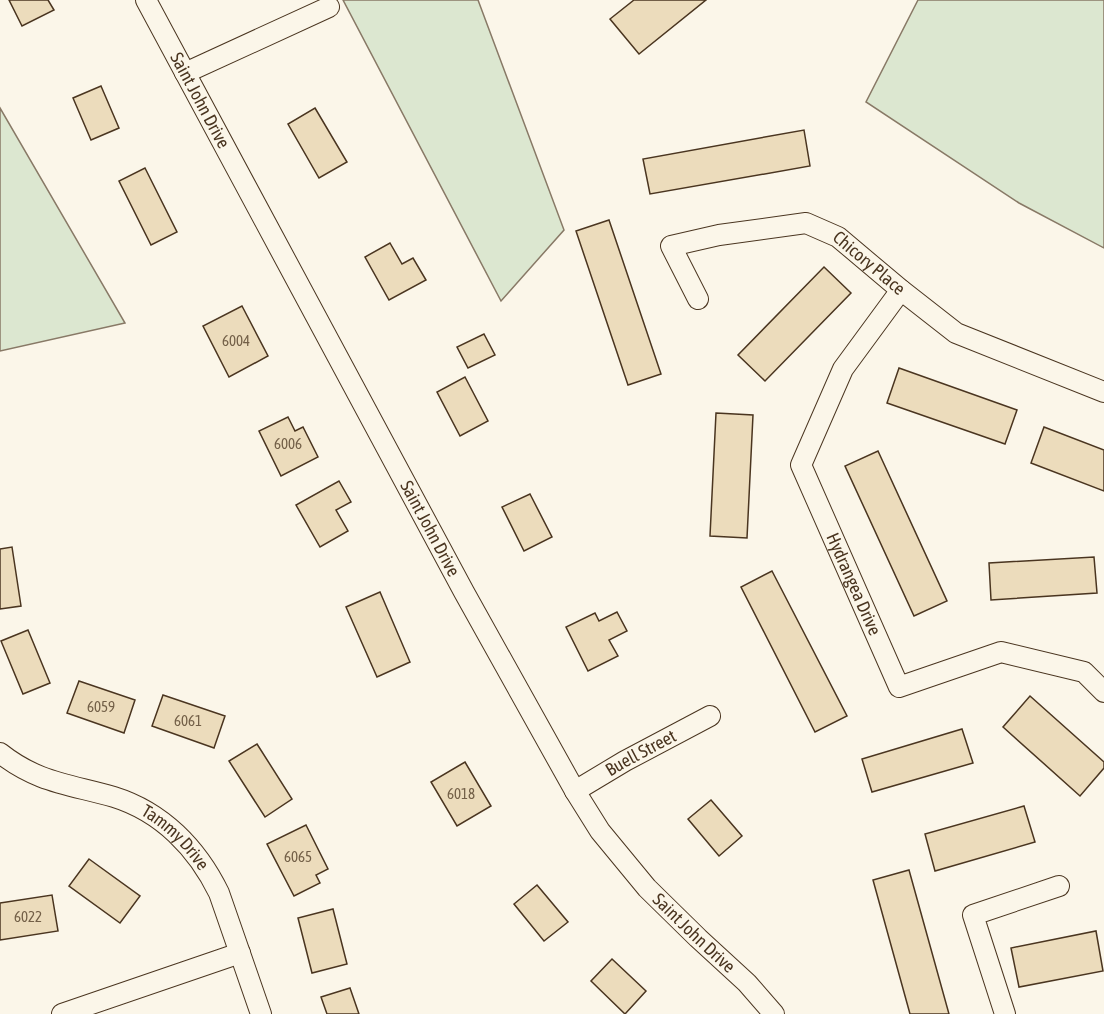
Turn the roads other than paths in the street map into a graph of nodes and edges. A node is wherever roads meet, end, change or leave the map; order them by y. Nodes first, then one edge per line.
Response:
1 (146, 0) edge
2 (329, 7) dead end
3 (185, 73) junction
4 (901, 290) junction
5 (698, 299) dead end
6 (1104, 392) edge
7 (1104, 692) edge
8 (710, 716) dead end
9 (0, 753) edge
10 (575, 791) junction
11 (1059, 886) dead end
12 (240, 953) junction
13 (62, 1014) edge
14 (261, 1014) edge
15 (774, 1014) edge
16 (1005, 1014) edge

1 - 3 street, Saint John Drive
2 - 3 street
3 - 10 street, Saint John Drive
4 - 5 street, Chicory Place
4 - 6 street, Chicory Place
4 - 7 street, Hydrangea Drive
8 - 10 street, Buell Street
9 - 12 street, Tammy Drive
10 - 15 street, Saint John Drive
11 - 16 street
12 - 13 street
12 - 14 street, Tammy Drive

